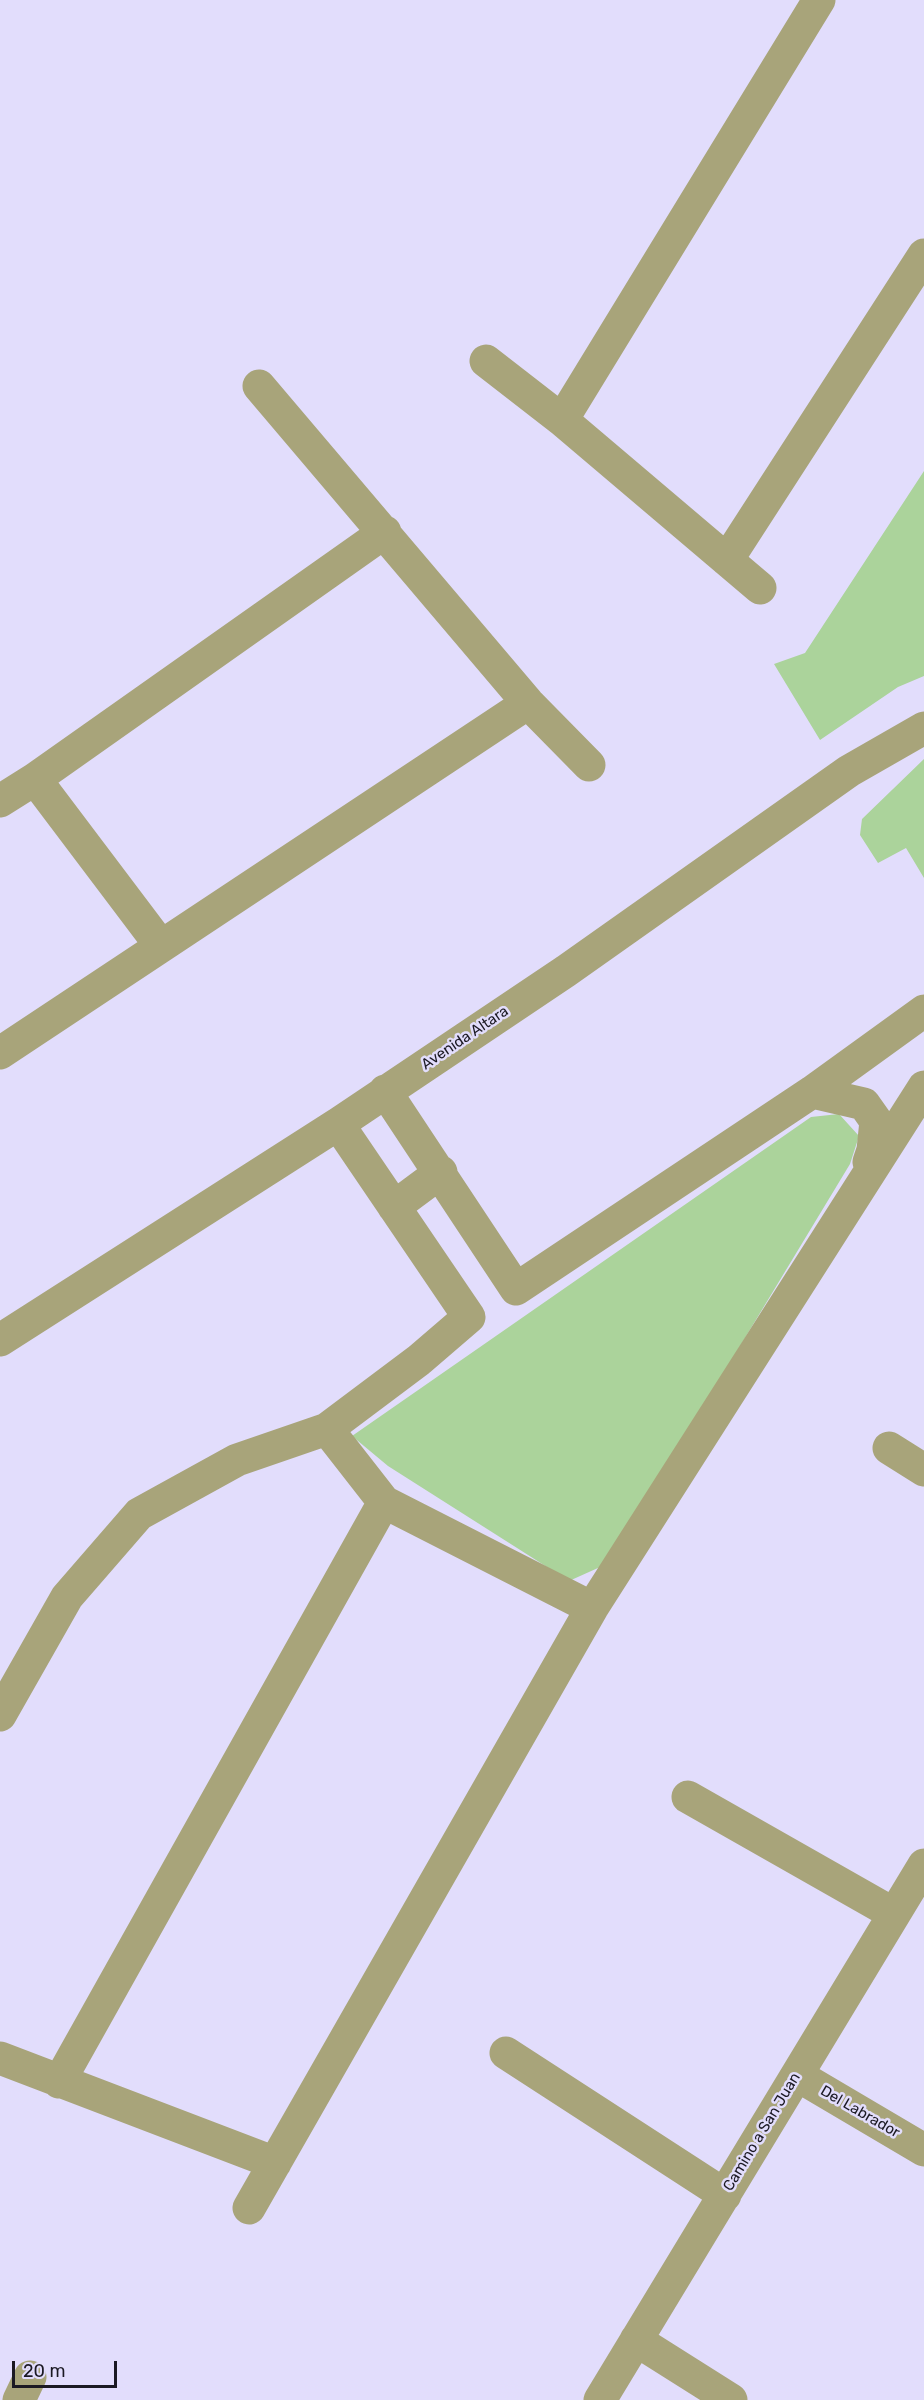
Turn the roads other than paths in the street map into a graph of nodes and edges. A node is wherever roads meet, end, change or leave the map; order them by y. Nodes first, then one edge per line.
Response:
1 (819, 0) edge
2 (924, 255) edge
3 (486, 361) dead end
4 (259, 386) dead end
5 (562, 420) junction
6 (385, 532) junction
7 (727, 560) junction
8 (760, 588) dead end
9 (528, 703) junction
10 (924, 728) edge
11 (589, 765) dead end
12 (36, 779) junction
13 (0, 801) edge
14 (161, 946) junction
15 (924, 1011) edge
16 (0, 1053) edge
17 (924, 1087) edge
18 (385, 1091) junction
19 (812, 1092) junction
20 (338, 1124) junction
21 (441, 1172) junction
22 (859, 1186) junction
23 (394, 1207) junction
24 (0, 1340) edge
25 (327, 1429) junction
26 (889, 1448) dead end
27 (924, 1470) edge
28 (384, 1502) junction
29 (592, 1608) junction
30 (0, 1715) edge
31 (687, 1797) dead end
32 (924, 1865) edge
33 (894, 1914) junction
34 (506, 2053) dead end
35 (0, 2058) edge
36 (797, 2075) junction
37 (59, 2082) junction
38 (924, 2150) edge
39 (275, 2163) junction
40 (724, 2194) junction
41 (249, 2208) dead end
42 (636, 2340) junction
43 (600, 2400) edge
44 (731, 2400) edge

1 - 5 street
2 - 7 street
3 - 5 street
4 - 6 street
5 - 7 street
6 - 9 street
6 - 12 street
7 - 8 street
9 - 11 street
9 - 14 street
10 - 18 street, Avenida Altara
12 - 13 street
12 - 14 street
14 - 16 street
15 - 19 street
17 - 22 street
18 - 20 street, Avenida Altara
18 - 21 street
19 - 21 street
19 - 22 street
20 - 23 street
20 - 24 street, Avenida Altara
21 - 23 street
22 - 29 street
23 - 25 street
25 - 28 street
25 - 30 street
26 - 27 street
28 - 29 street
28 - 37 street
29 - 39 street
31 - 33 street
32 - 33 street, Camino a San Juan
33 - 36 street, Camino a San Juan
34 - 40 street
35 - 37 street
36 - 38 street, Del Labrador
36 - 40 street, Camino a San Juan
37 - 39 street
39 - 41 street
40 - 42 street, Camino a San Juan
42 - 43 street, Camino a San Juan
42 - 44 street

